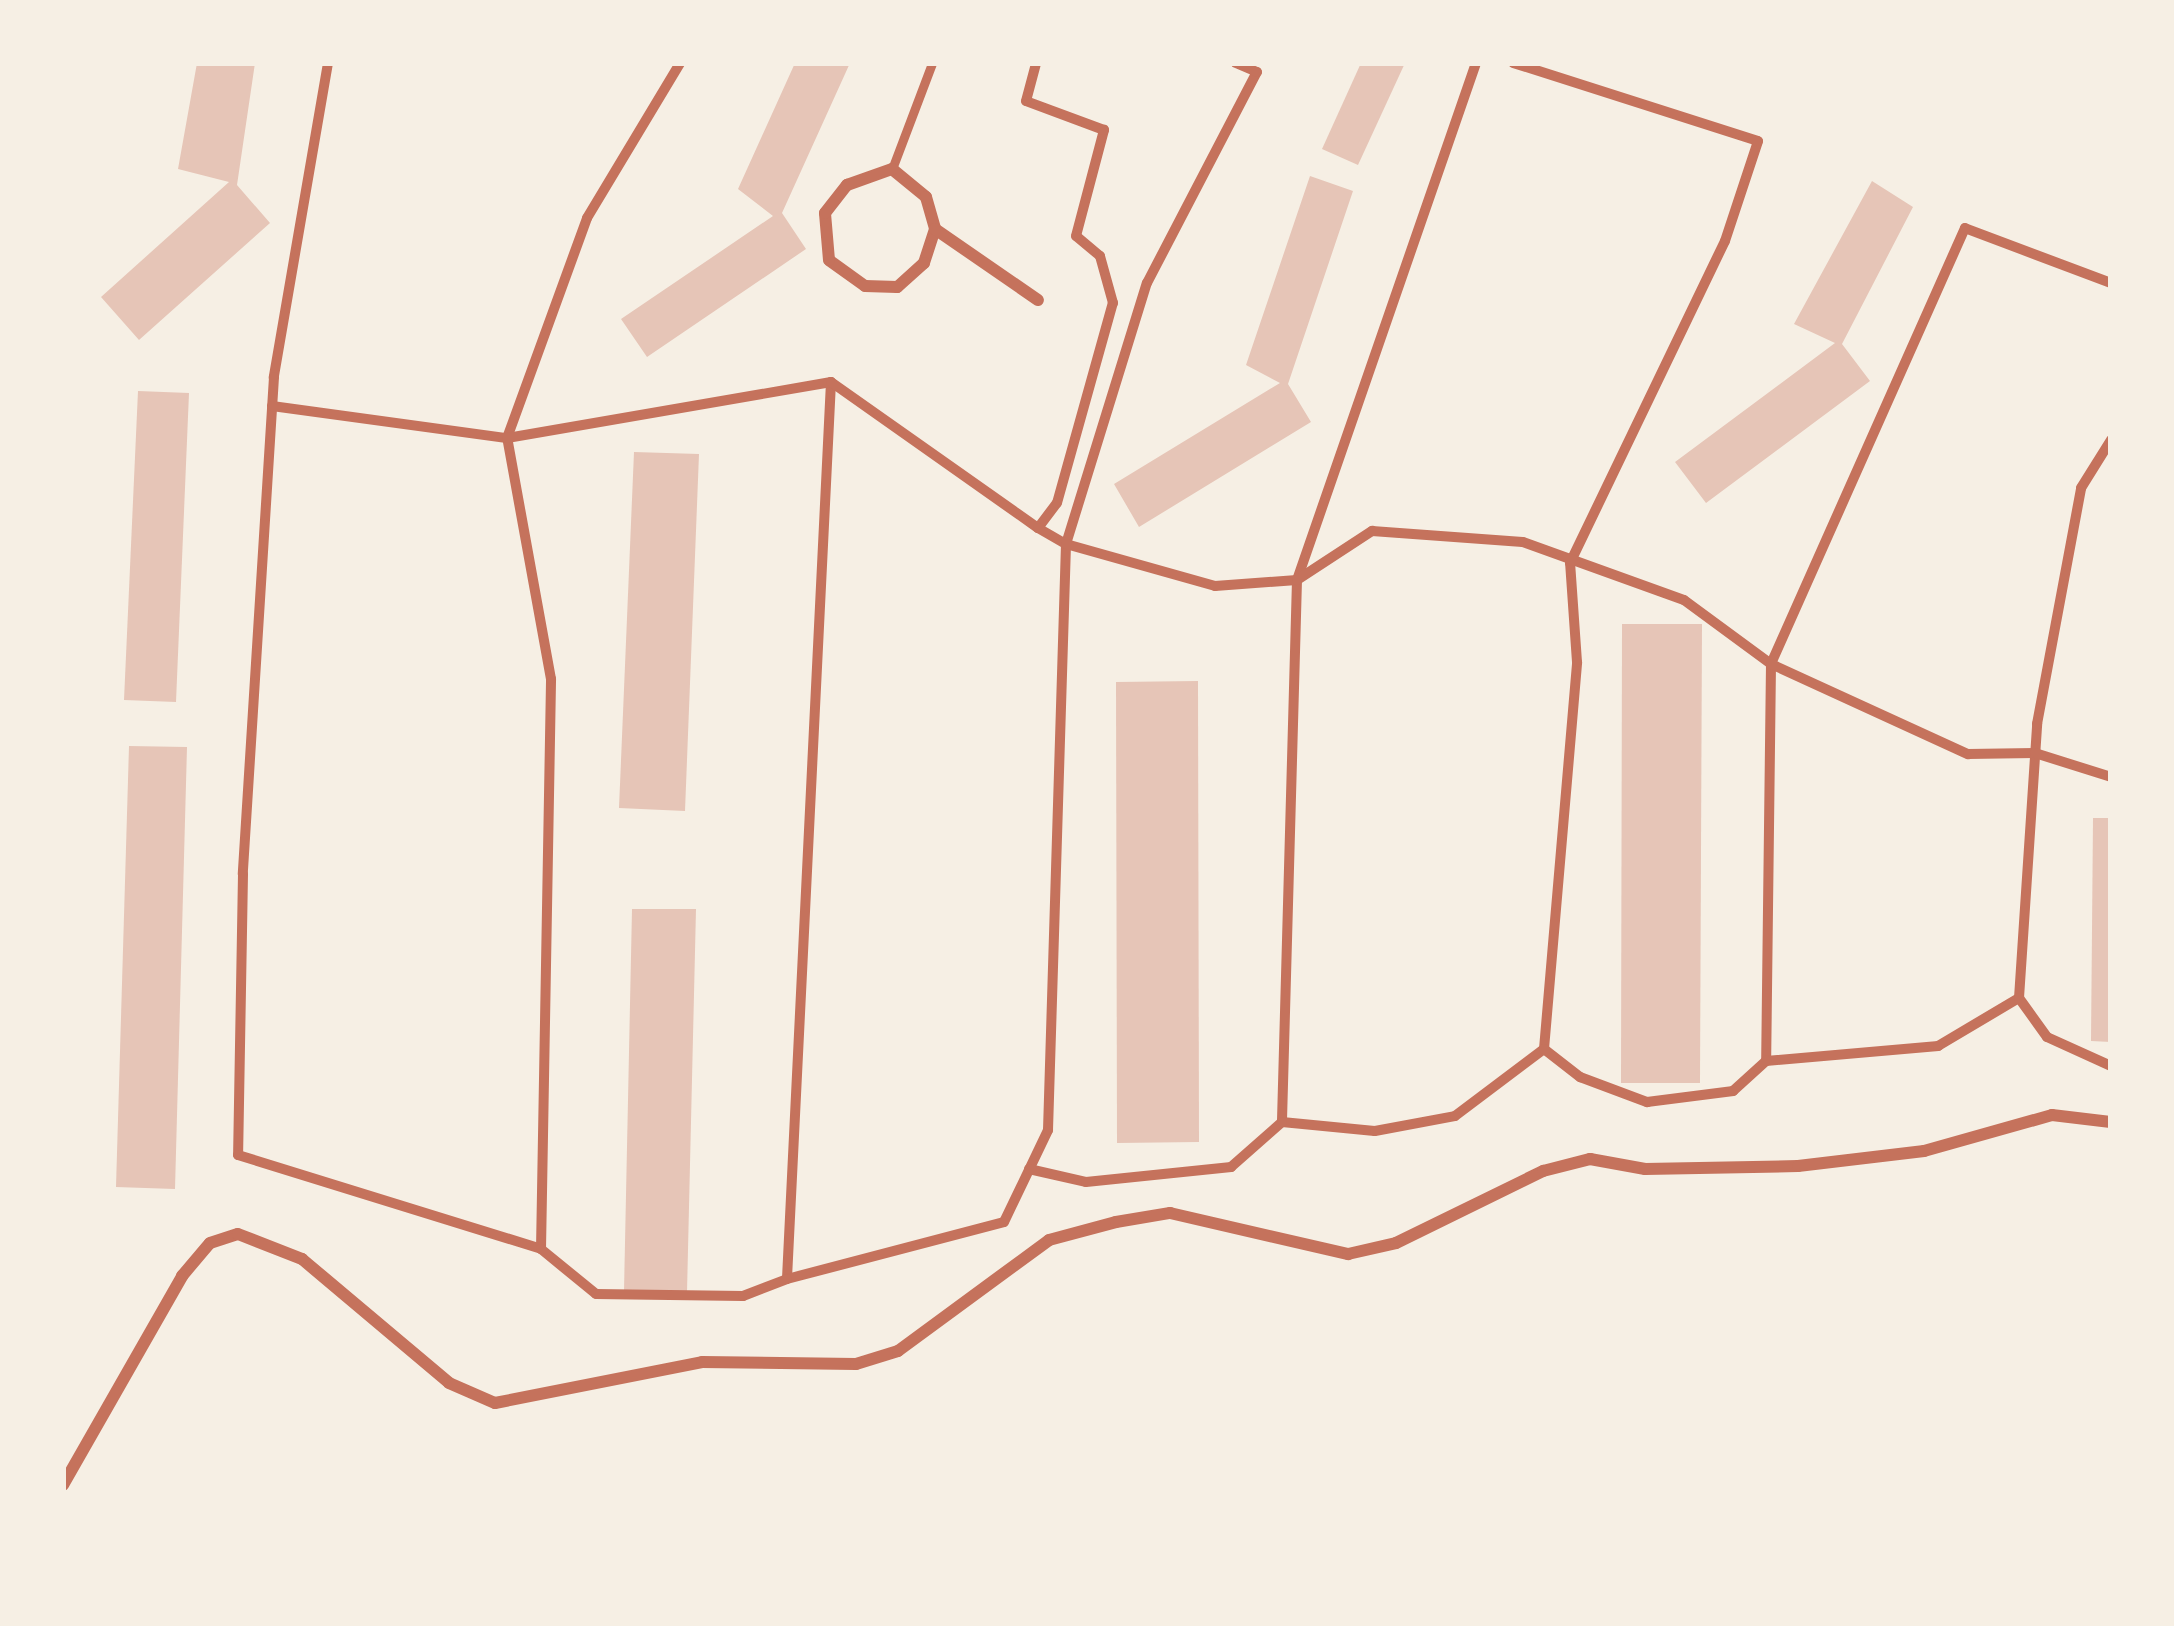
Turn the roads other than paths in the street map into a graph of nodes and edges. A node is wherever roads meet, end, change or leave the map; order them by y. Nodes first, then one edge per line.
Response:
1 (328, 63) edge
2 (680, 63) edge
3 (932, 63) edge
4 (1036, 63) edge
5 (1236, 63) edge
6 (1476, 63) edge
7 (1513, 63) edge
8 (892, 169) junction
9 (935, 229) junction
10 (2111, 283) edge
11 (1039, 300) dead end
12 (831, 382) junction
13 (272, 406) junction
14 (507, 438) junction
15 (2111, 440) edge
16 (1039, 528) junction
17 (1066, 544) junction
18 (1570, 563) junction
19 (1297, 580) junction
20 (1771, 664) junction
21 (2035, 753) junction
22 (2111, 777) edge
23 (2019, 998) junction
24 (1544, 1048) junction
25 (1766, 1061) junction
26 (2111, 1066) edge
27 (1282, 1122) junction
28 (2111, 1122) edge
29 (1029, 1169) junction
30 (541, 1249) junction
31 (788, 1279) junction
32 (63, 1485) edge

1 - 13 street
2 - 14 street
3 - 8 lane
4 - 16 street
5 - 17 street
6 - 19 street
7 - 18 street
8 - 9 street
8 - 9 street
9 - 11 street
10 - 20 street
12 - 14 street
12 - 16 street
12 - 31 street
13 - 14 street
13 - 30 street
14 - 30 street
15 - 21 street
16 - 17 street
17 - 19 street
17 - 29 street
18 - 19 street
18 - 20 street
18 - 24 street
19 - 27 street
20 - 21 street
20 - 25 street
21 - 22 street
21 - 23 street
23 - 25 street
23 - 26 street
24 - 25 street
24 - 27 street
27 - 29 street
28 - 32 street
29 - 31 street
30 - 31 street

